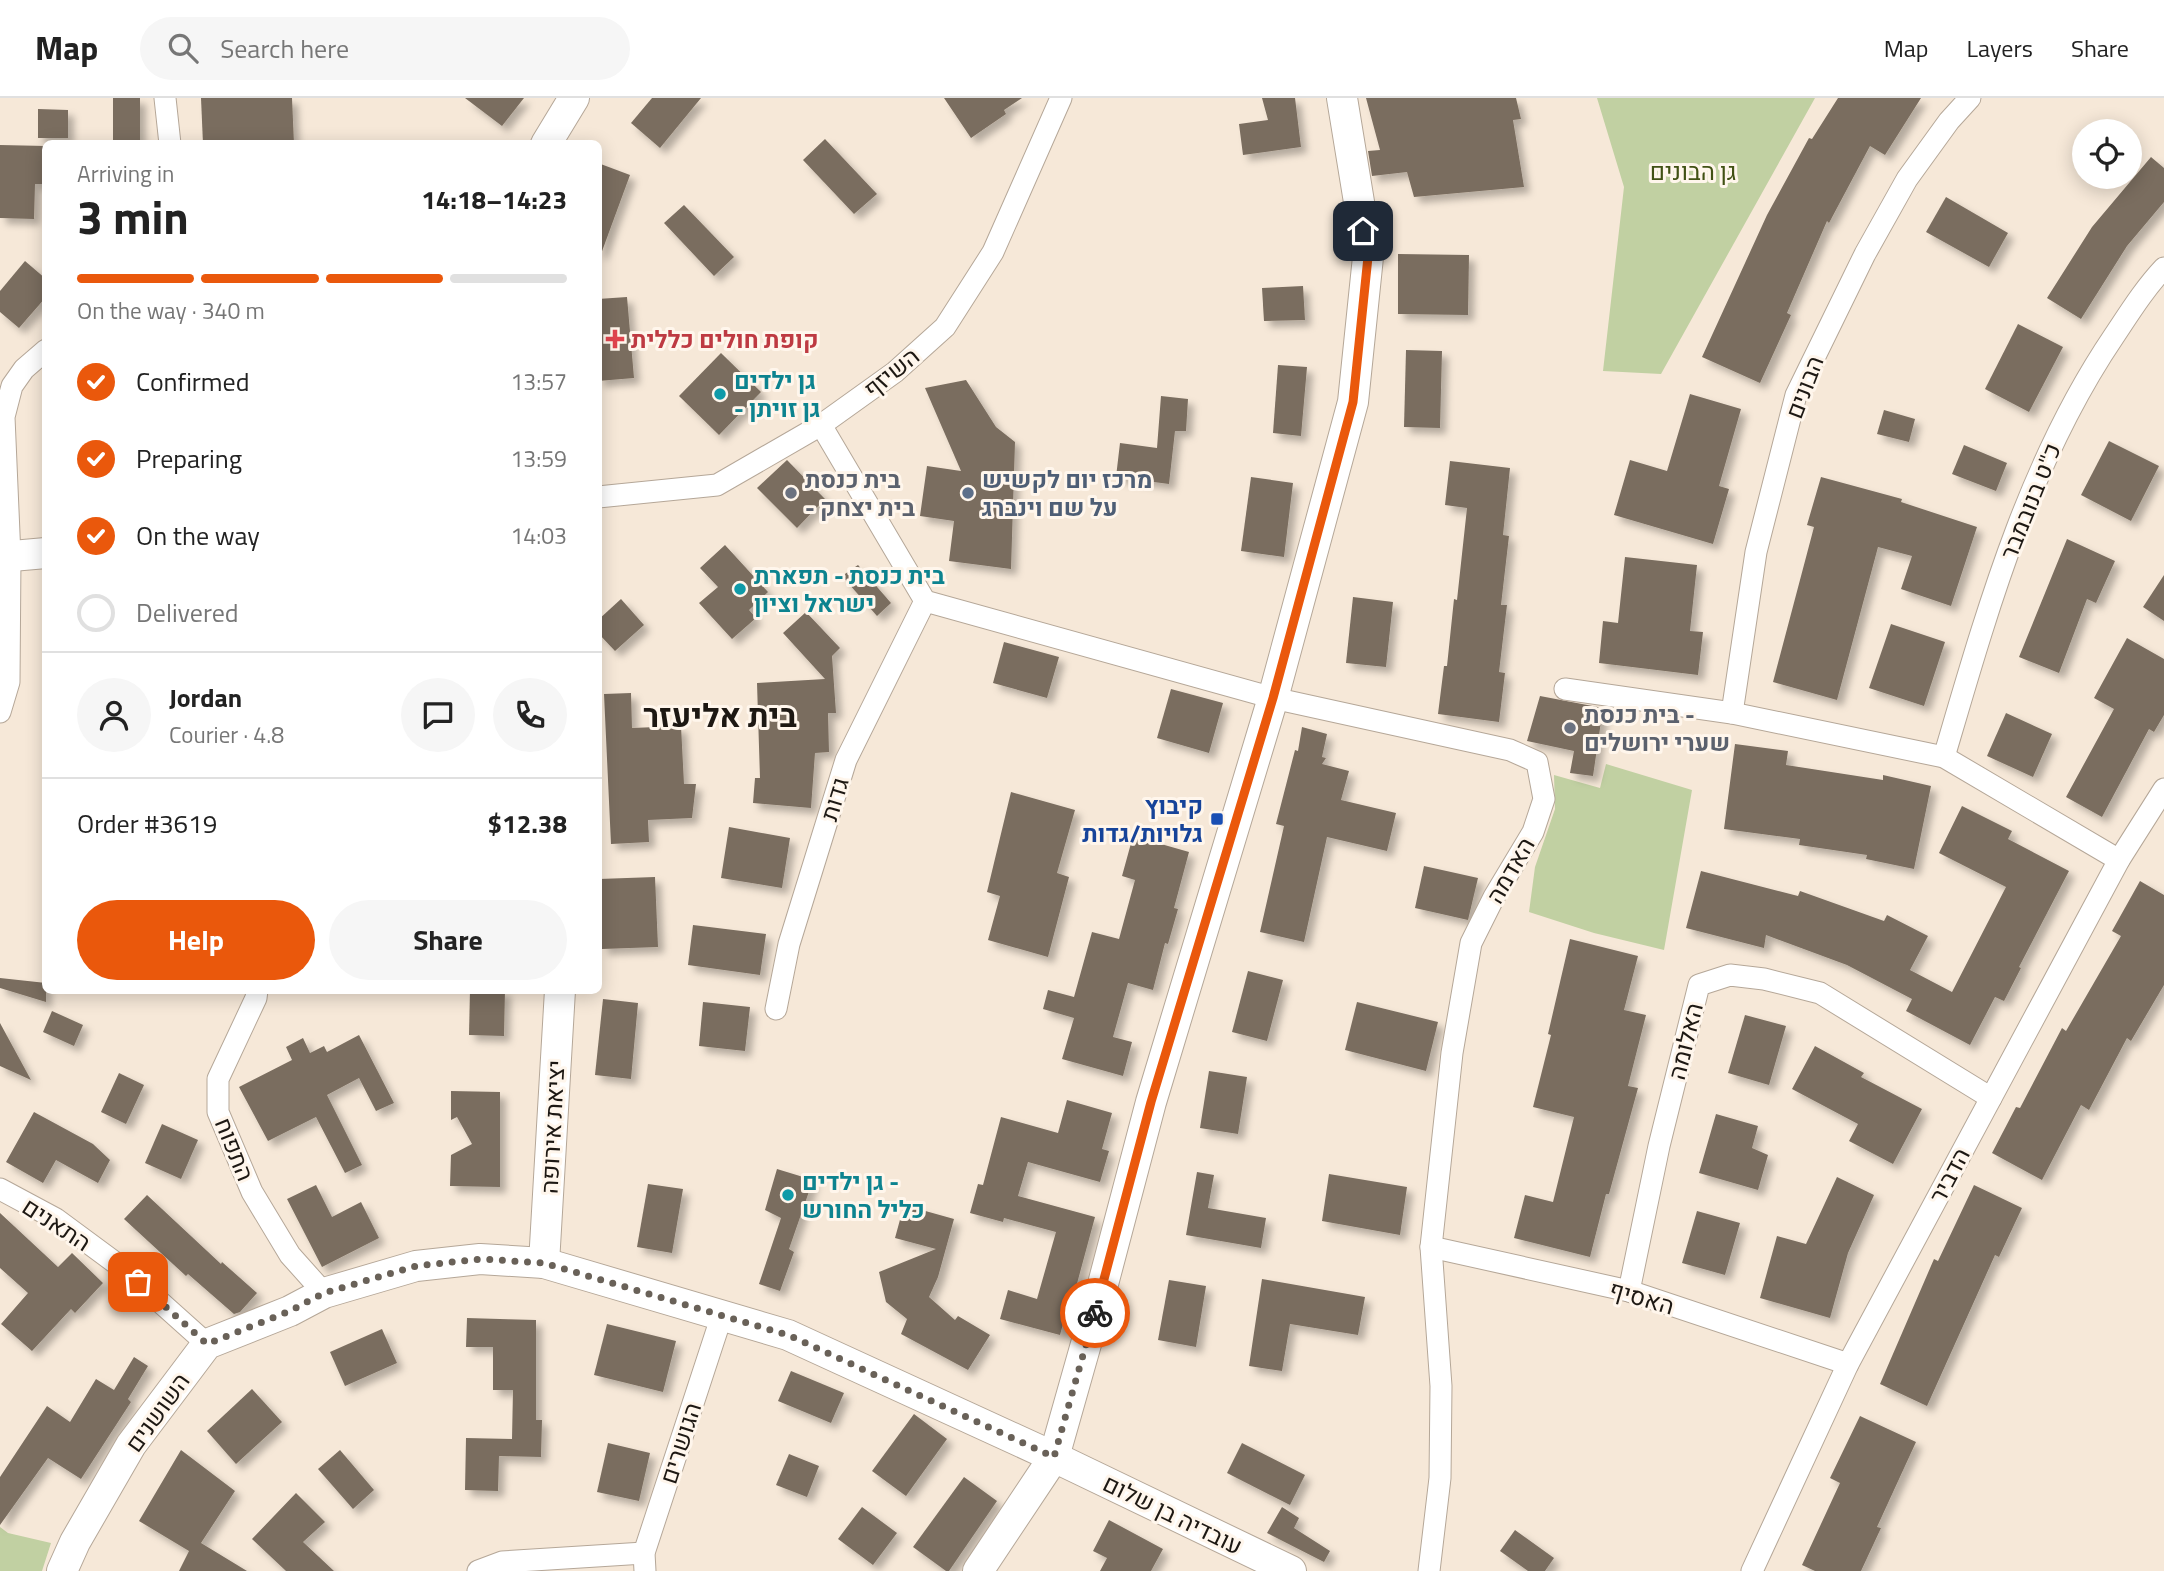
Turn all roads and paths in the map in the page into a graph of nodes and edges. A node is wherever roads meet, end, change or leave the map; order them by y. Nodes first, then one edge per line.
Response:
1 (165, 98) edge
2 (574, 98) edge
3 (1060, 98) edge
4 (1342, 98) edge
5 (1970, 98) edge
6 (170, 140) edge
7 (548, 140) edge
8 (2164, 268) edge
9 (42, 353) edge
10 (821, 425) junction
11 (602, 497) edge
12 (42, 554) edge
13 (5, 557) edge
14 (925, 601) junction
15 (1565, 689) dead end
16 (1273, 698) junction
17 (0, 712) edge
18 (1732, 713) junction
19 (1944, 757) junction
20 (2164, 789) edge
21 (2119, 860) junction
22 (256, 994) edge
23 (560, 994) edge
24 (776, 1009) dead end
25 (1991, 1098) junction
26 (0, 1189) edge
27 (1431, 1247) junction
28 (544, 1263) junction
29 (1629, 1291) junction
30 (324, 1293) junction
31 (723, 1315) junction
32 (207, 1344) junction
33 (1848, 1364) junction
34 (1054, 1457) junction
35 (645, 1562) edge
36 (62, 1571) edge
37 (478, 1571) edge
38 (978, 1571) edge
39 (1291, 1571) edge
40 (1429, 1571) edge
41 (1752, 1571) edge

1 - 6 street
2 - 7 street
3 - 10 street, השיזף
4 - 16 street
5 - 18 street, הבונים
8 - 19 street, כ"ט בנובמבר
9 - 13 street
10 - 11 street, השיזף
10 - 14 street
12 - 13 street
13 - 17 street
14 - 16 street
14 - 24 street, גדות
15 - 18 street
16 - 27 street, האדמה
16 - 34 street
18 - 19 street
19 - 21 street
20 - 21 street, הדביר
21 - 25 street, הדביר
22 - 30 street, התפוח
23 - 28 street, יציאת אירופה
25 - 29 street, האלומה
25 - 33 street, הדביר
26 - 32 street, התאנים
27 - 29 street, האסיף
27 - 40 street
28 - 30 street
28 - 31 street
29 - 33 street, האסיף
30 - 32 street
31 - 34 street
31 - 35 street, הגושרים
32 - 36 street, השושנים
33 - 41 street, הדביר
34 - 38 street
34 - 39 street, עובדיה בן שלום
35 - 37 street

